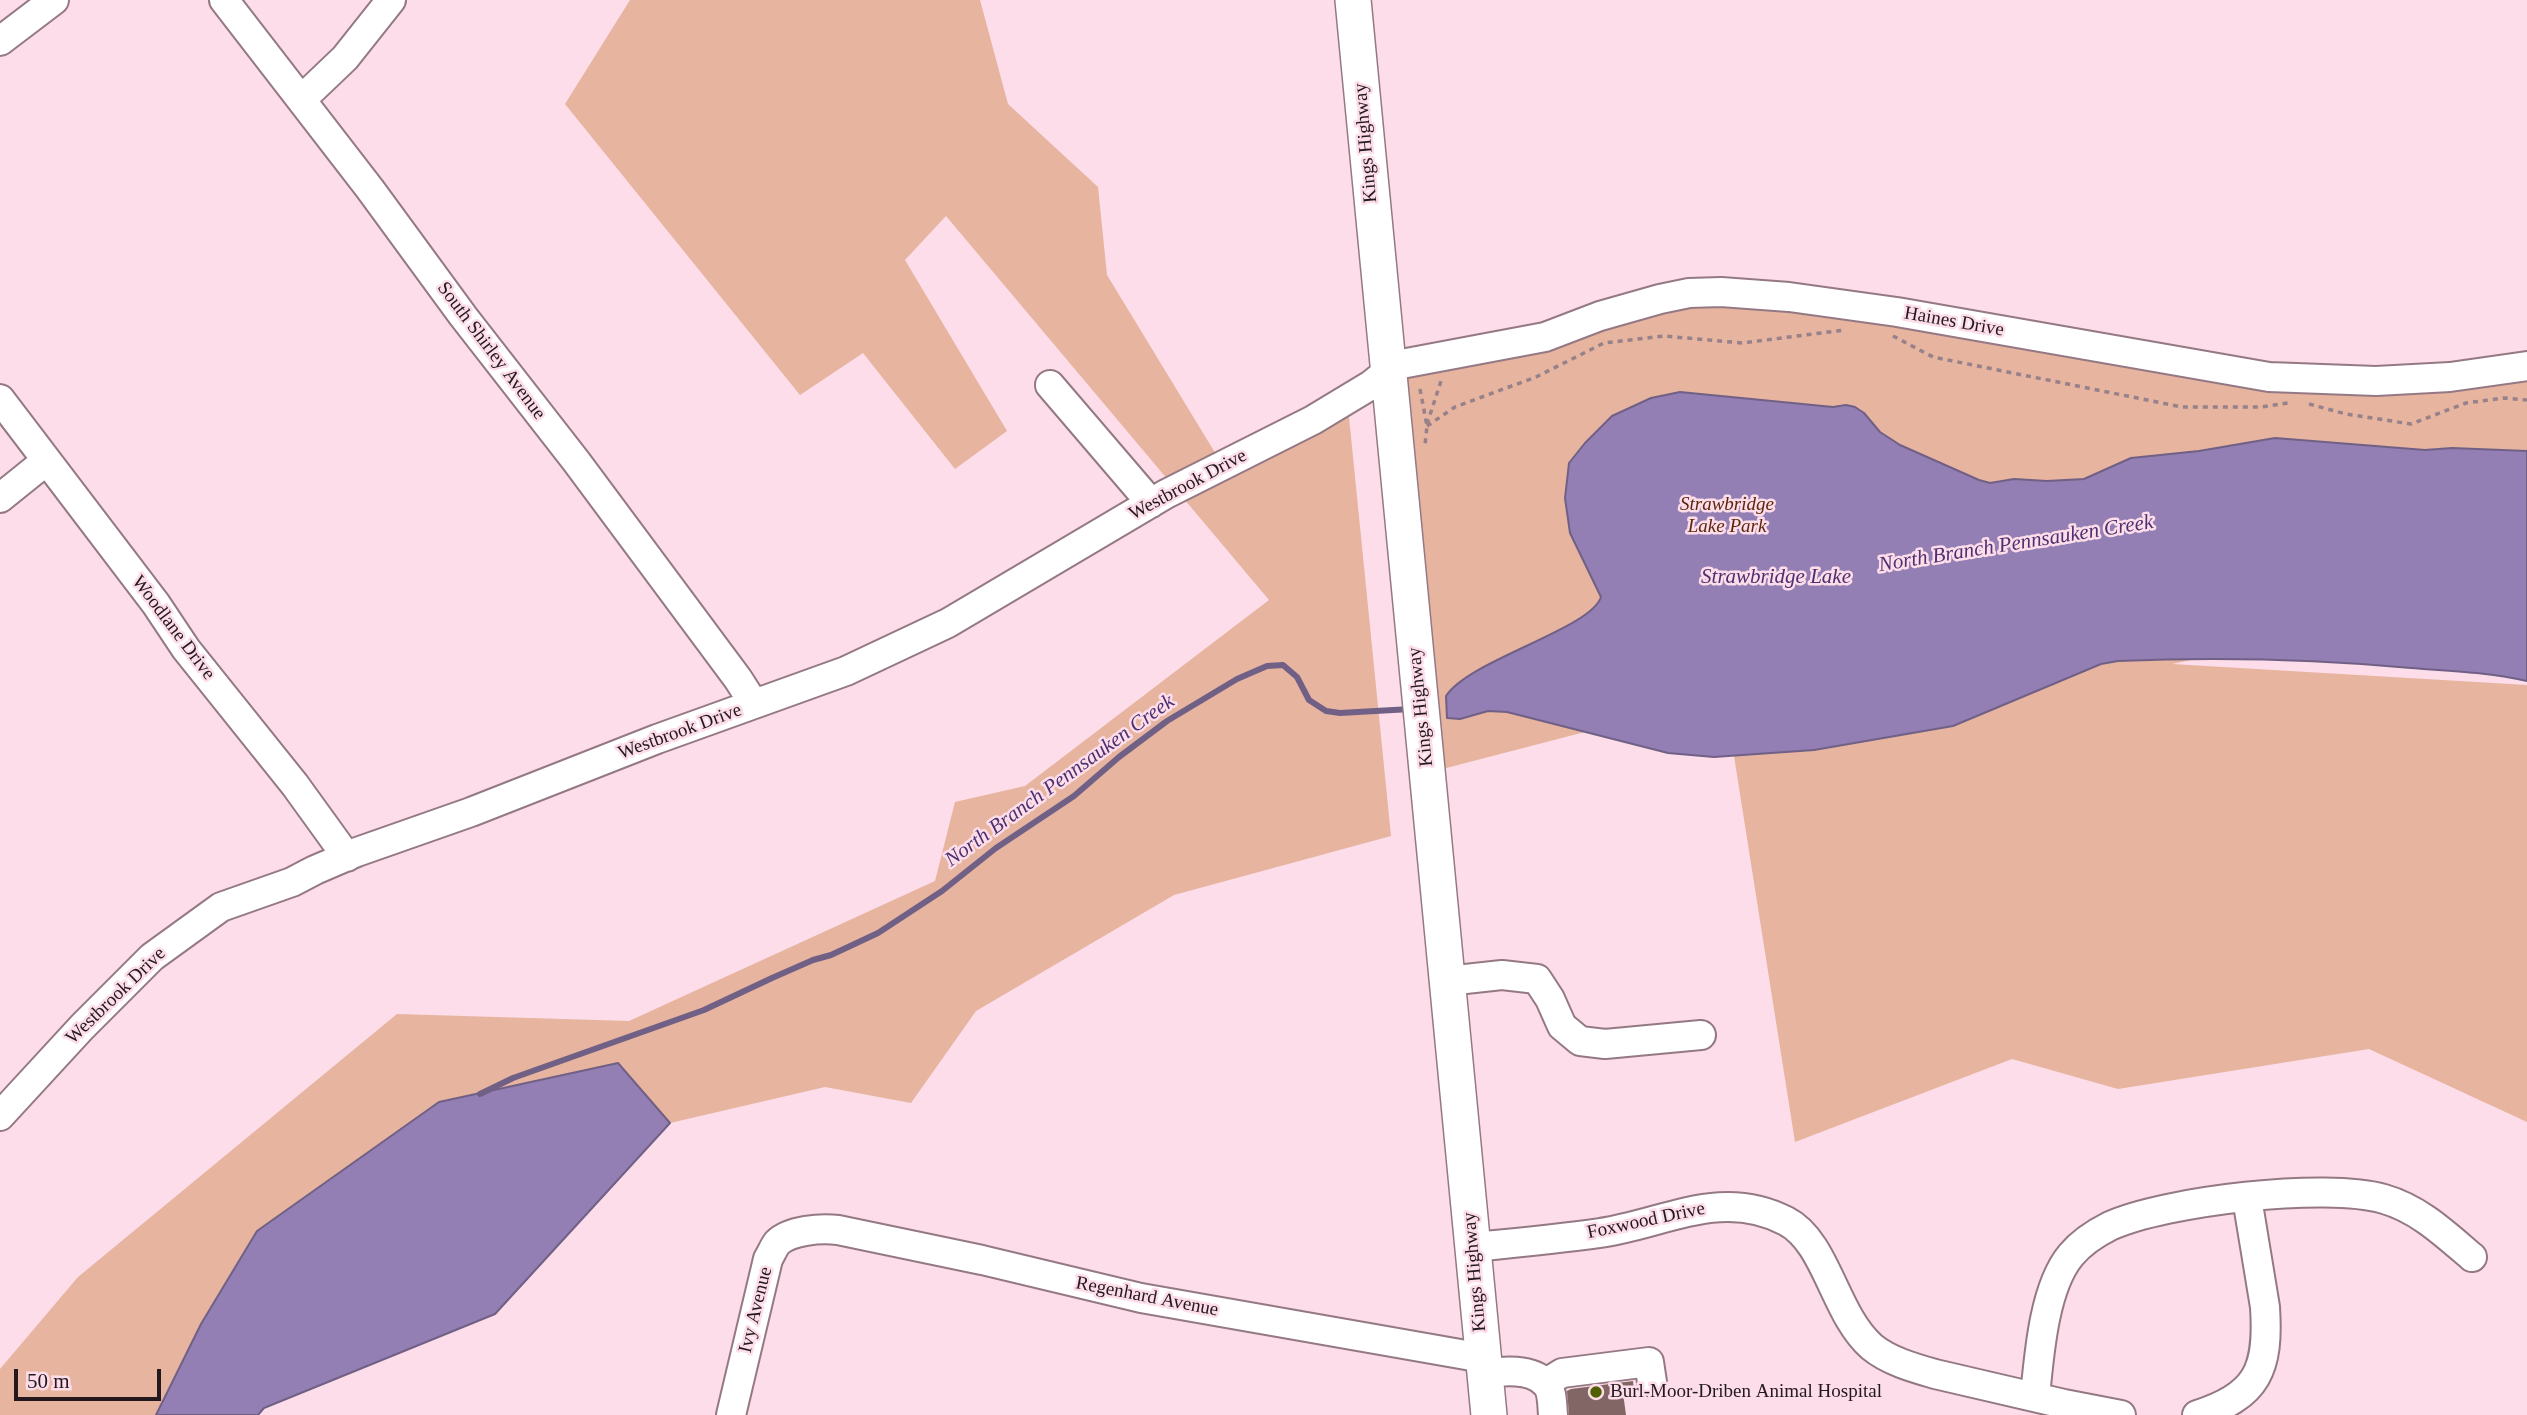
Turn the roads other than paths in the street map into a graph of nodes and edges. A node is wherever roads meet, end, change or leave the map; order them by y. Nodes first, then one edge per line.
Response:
1 (54, 0) edge
2 (224, 0) edge
3 (391, 0) edge
4 (1353, 0) edge
5 (0, 41) edge
6 (302, 99) junction
7 (2527, 366) edge
8 (1388, 370) junction
9 (1050, 385) dead end
10 (0, 399) edge
11 (46, 461) junction
12 (0, 498) edge
13 (1151, 503) junction
14 (754, 704) junction
15 (347, 856) junction
16 (1447, 981) junction
17 (1701, 1035) dead end
18 (0, 1116) edge
19 (2247, 1198) junction
20 (812, 1232) joint
21 (1473, 1247) junction
22 (2472, 1257) dead end
23 (1484, 1366) junction
24 (1652, 1382) dead end
25 (1546, 1383) junction
26 (2035, 1397) junction
27 (731, 1415) edge
28 (1489, 1415) edge
29 (1553, 1415) edge
30 (2121, 1415) edge
31 (2197, 1415) edge

1 - 5 street
2 - 6 street, South Shirley Avenue
3 - 6 street
4 - 8 main road, Kings Highway
6 - 14 street, South Shirley Avenue
7 - 8 street, Haines Drive
8 - 13 street, Westbrook Drive
8 - 16 main road, Kings Highway
9 - 13 street
10 - 11 street, Woodlane Drive
11 - 12 street
11 - 15 street, Woodlane Drive
13 - 14 street, Westbrook Drive
14 - 15 street, Westbrook Drive
15 - 18 street, Westbrook Drive
16 - 17 street
16 - 21 main road, Kings Highway
19 - 22 street
19 - 26 street
19 - 31 street
20 - 23 street, Regenhard Avenue
20 - 27 street, Ivy Avenue
21 - 23 main road, Kings Highway
21 - 26 street, Foxwood Drive
23 - 25 street, Regenhard Avenue
23 - 28 main road, Kings Highway
24 - 25 street
25 - 29 street
26 - 30 street, Foxwood Drive

